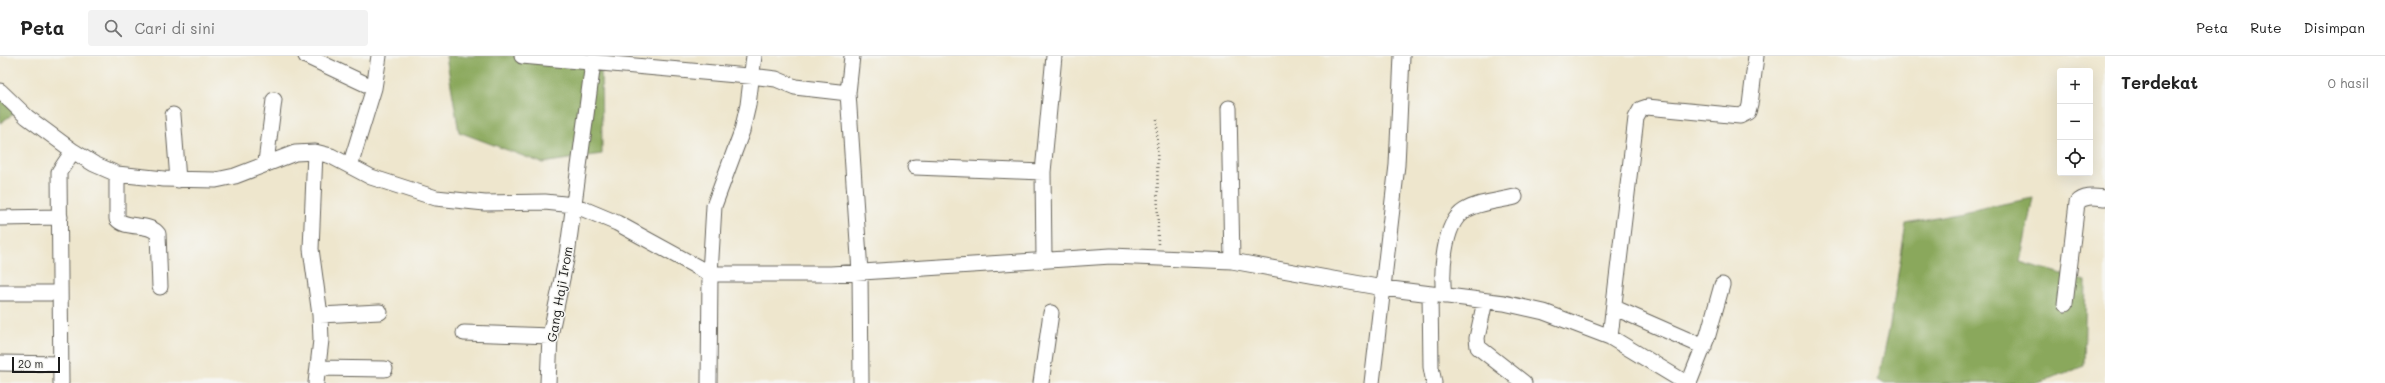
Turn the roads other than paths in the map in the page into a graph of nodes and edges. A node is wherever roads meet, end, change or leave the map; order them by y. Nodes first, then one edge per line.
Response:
1 (306, 56) edge
2 (379, 56) edge
3 (522, 56) edge
4 (754, 56) edge
5 (852, 56) edge
6 (1054, 56) edge
7 (1402, 56) edge
8 (1756, 56) edge
9 (593, 63) junction
10 (751, 77) junction
11 (374, 88) junction
12 (0, 91) edge
13 (848, 93) junction
14 (274, 100) dead end
15 (1229, 108) dead end
16 (172, 115) dead end
17 (73, 151) junction
18 (315, 152) junction
19 (266, 162) junction
20 (350, 166) junction
21 (915, 167) dead end
22 (1043, 172) junction
23 (117, 174) junction
24 (178, 180) junction
25 (1516, 197) dead end
26 (2105, 198) edge
27 (574, 206) junction
28 (3, 215) edge
29 (60, 217) junction
30 (1044, 259) junction
31 (1232, 261) junction
32 (860, 272) junction
33 (710, 274) junction
34 (1722, 285) dead end
35 (160, 287) dead end
36 (1383, 288) junction
37 (0, 293) edge
38 (60, 293) junction
39 (1437, 295) junction
40 (1485, 301) junction
41 (2065, 304) dead end
42 (1615, 308) junction
43 (380, 312) dead end
44 (1051, 313) dead end
45 (320, 315) junction
46 (464, 333) dead end
47 (550, 336) junction
48 (1610, 337) junction
49 (1704, 347) junction
50 (0, 364) edge
51 (61, 364) junction
52 (318, 368) junction
53 (385, 369) dead end
54 (61, 383) edge
55 (316, 383) edge
56 (548, 383) edge
57 (709, 383) edge
58 (861, 383) edge
59 (1041, 383) edge
60 (1372, 383) edge
61 (1434, 383) edge
62 (1524, 383) edge
63 (1688, 383) edge

1 - 11 street
2 - 11 street
3 - 9 street
4 - 10 street
5 - 13 street
6 - 22 street
7 - 36 street
8 - 42 street
9 - 10 street
9 - 27 street, Gang Haji Irom
10 - 13 street
10 - 33 street
11 - 20 street
12 - 17 street
13 - 32 street
14 - 19 street
15 - 31 street
16 - 24 street
17 - 23 street
17 - 29 street
18 - 19 street
18 - 20 street
18 - 45 street
19 - 24 street
20 - 27 street
21 - 22 street
22 - 30 street
23 - 24 street
23 - 35 street
25 - 39 street
26 - 41 street
27 - 33 street
27 - 47 street, Gang Haji Irom
28 - 29 street
29 - 38 street
30 - 31 street
30 - 32 street
31 - 36 street
32 - 33 street
32 - 58 street
33 - 57 street
34 - 49 street
36 - 39 street
36 - 60 street
37 - 38 street
38 - 51 street
39 - 40 street
39 - 61 street
40 - 48 street
40 - 62 street
42 - 48 street
42 - 49 street
43 - 45 street
44 - 59 street
45 - 52 street
46 - 47 street
47 - 56 street, Gang Haji Irom
48 - 63 street
49 - 63 street
50 - 51 street
51 - 54 street
52 - 53 street
52 - 55 street

